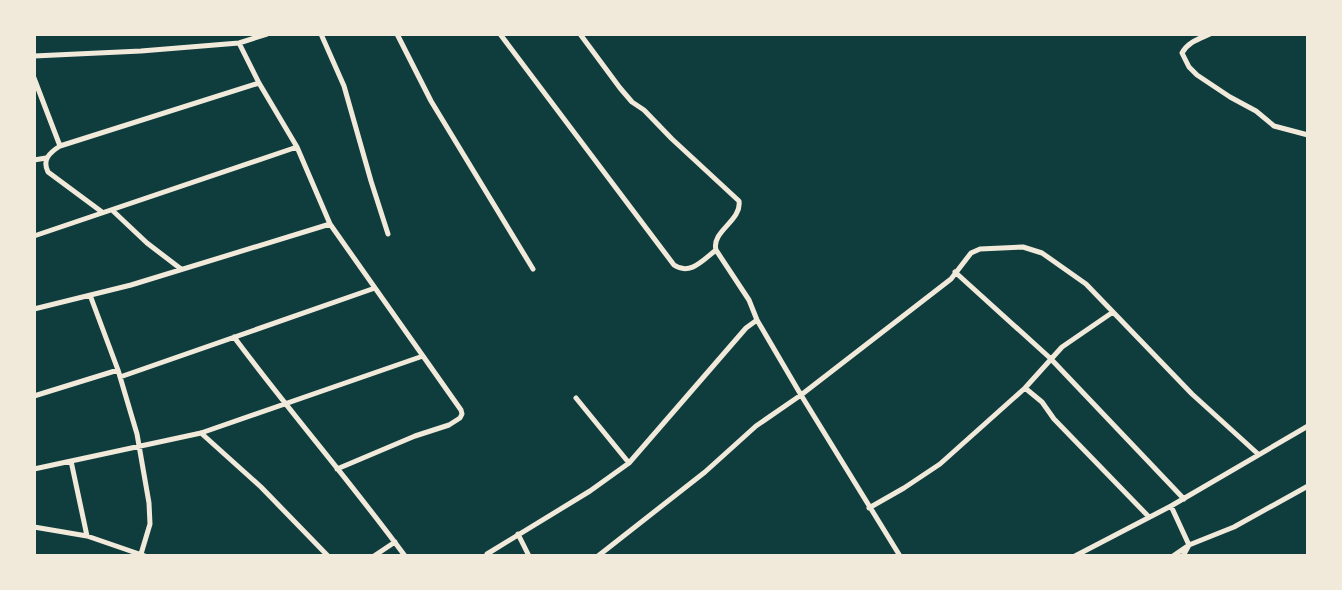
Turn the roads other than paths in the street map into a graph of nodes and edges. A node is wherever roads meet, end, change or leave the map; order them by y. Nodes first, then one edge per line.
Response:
1 (267, 34) edge
2 (321, 34) edge
3 (397, 34) edge
4 (500, 34) edge
5 (580, 34) edge
6 (1210, 34) edge
7 (239, 43) junction
8 (34, 56) edge
9 (34, 78) edge
10 (259, 83) junction
11 (1308, 135) edge
12 (60, 146) junction
13 (297, 147) junction
14 (46, 158) junction
15 (34, 160) edge
16 (112, 210) junction
17 (102, 212) junction
18 (330, 224) junction
19 (388, 234) dead end
20 (34, 236) edge
21 (716, 250) junction
22 (533, 269) dead end
23 (182, 270) junction
24 (955, 272) junction
25 (375, 288) junction
26 (90, 295) junction
27 (34, 309) edge
28 (1113, 312) junction
29 (758, 320) junction
30 (234, 337) junction
31 (423, 356) junction
32 (1050, 358) junction
33 (118, 370) junction
34 (120, 377) junction
35 (1025, 388) junction
36 (801, 395) junction
37 (34, 396) edge
38 (576, 398) dead end
39 (284, 404) junction
40 (1308, 426) edge
41 (201, 433) junction
42 (138, 447) junction
43 (1258, 454) junction
44 (71, 462) junction
45 (629, 463) junction
46 (34, 469) edge
47 (337, 469) junction
48 (1308, 486) edge
49 (1184, 499) junction
50 (1171, 506) junction
51 (869, 508) junction
52 (1149, 517) junction
53 (34, 528) edge
54 (519, 534) junction
55 (87, 536) junction
56 (395, 542) junction
57 (1189, 545) junction
58 (487, 554) edge
59 (143, 555) edge
60 (328, 555) edge
61 (374, 555) edge
62 (405, 555) edge
63 (529, 555) edge
64 (598, 555) edge
65 (900, 555) edge
66 (1075, 555) edge
67 (1173, 555) edge
68 (1183, 555) edge

1 - 7 street
2 - 19 street
3 - 22 street
4 - 21 street
5 - 21 street
6 - 11 street
7 - 8 street
7 - 10 street
9 - 12 street
10 - 12 street
10 - 13 street
12 - 14 street
13 - 16 street
13 - 18 street
14 - 15 street
14 - 17 street
16 - 17 street
16 - 23 street
17 - 20 street
18 - 23 street
18 - 25 street
21 - 29 street
23 - 26 street
24 - 28 street
24 - 32 street
24 - 36 street
25 - 30 street
25 - 31 street
26 - 27 street
26 - 33 street
28 - 32 street
28 - 43 street
29 - 36 street
29 - 45 street
30 - 34 street
30 - 39 street
31 - 39 street
31 - 47 street
32 - 35 street
32 - 49 street
33 - 34 street
33 - 37 street
34 - 42 street
35 - 51 street
35 - 52 street
36 - 51 street
36 - 64 street
38 - 45 street
39 - 41 street
39 - 47 street
40 - 43 street
41 - 42 street
41 - 60 street
42 - 44 street
42 - 59 street
43 - 49 street
44 - 46 street
44 - 55 street
45 - 54 street
47 - 56 street
48 - 57 street
49 - 50 street
50 - 52 street
50 - 57 street
51 - 65 street
52 - 66 street
53 - 55 street
54 - 58 street
54 - 63 street
55 - 59 street
56 - 61 street
56 - 62 street
57 - 67 street
57 - 68 street

